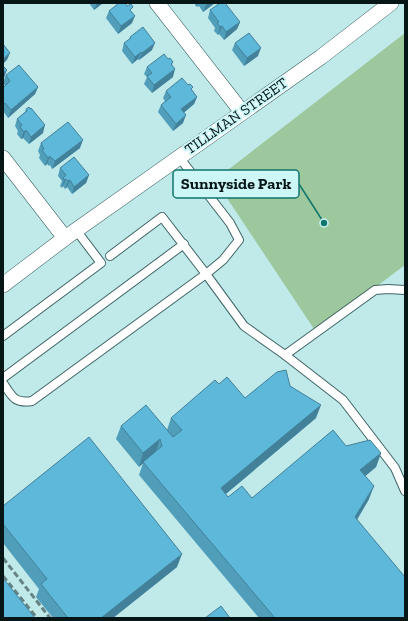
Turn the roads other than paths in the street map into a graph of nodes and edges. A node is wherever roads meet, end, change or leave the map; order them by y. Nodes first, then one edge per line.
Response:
1 (157, 3) edge
2 (391, 3) edge
3 (242, 112) junction
4 (179, 156) junction
5 (3, 158) edge
6 (71, 234) junction
7 (184, 244) junction
8 (110, 256) dead end
9 (206, 274) junction
10 (3, 285) edge
11 (405, 290) edge
12 (3, 336) edge
13 (285, 354) junction
14 (3, 378) edge
15 (3, 383) edge
16 (405, 491) edge

1 - 3 street
2 - 3 street, TILLMAN STREET
3 - 4 street, TILLMAN STREET
4 - 6 street, TILLMAN STREET
4 - 9 lane
5 - 6 street
6 - 10 street, TILLMAN STREET
6 - 12 lane
7 - 8 lane
7 - 9 lane
7 - 14 lane
9 - 13 lane
9 - 15 lane
11 - 13 lane
13 - 16 lane

